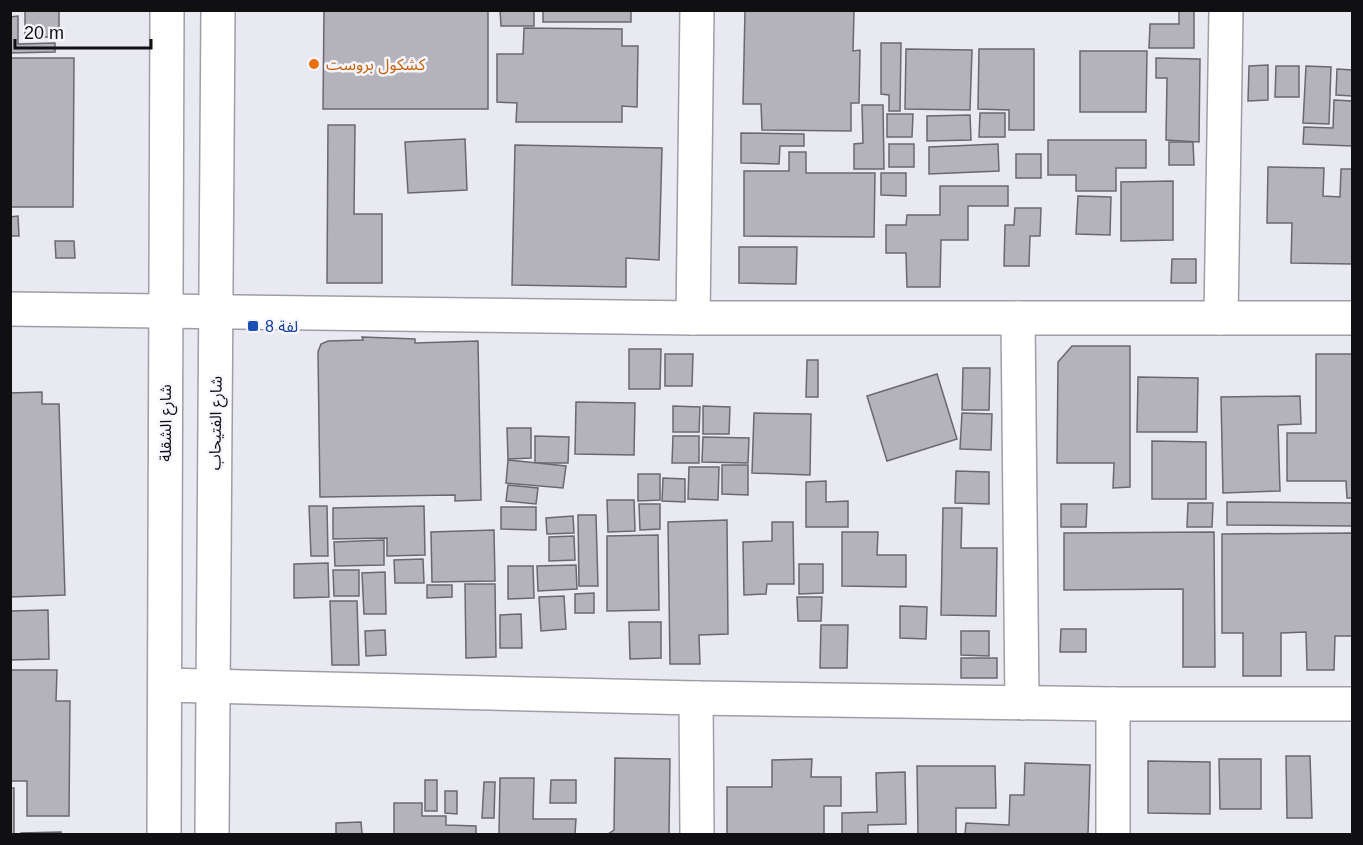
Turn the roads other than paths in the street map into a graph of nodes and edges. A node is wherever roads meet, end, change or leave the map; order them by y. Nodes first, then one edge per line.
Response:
1 (167, 10) edge
2 (218, 10) edge
3 (697, 10) edge
4 (1226, 10) edge
5 (10, 309) edge
6 (216, 310) junction
7 (165, 311) junction
8 (693, 318) junction
9 (1018, 318) junction
10 (1221, 318) junction
11 (1353, 318) edge
12 (165, 685) junction
13 (212, 685) junction
14 (696, 698) junction
15 (1022, 703) junction
16 (1113, 704) junction
17 (1353, 704) edge
18 (164, 834) edge
19 (212, 834) edge
20 (697, 834) edge
21 (1113, 834) edge

1 - 7 street, شارع الشقلة
2 - 6 street, شارع الفتيحاب
3 - 8 street
4 - 10 street
5 - 7 street
6 - 7 street
6 - 8 street
6 - 13 street, شارع الفتيحاب
7 - 12 street, شارع الشقلة
8 - 9 street
9 - 10 street
9 - 15 street
10 - 11 street
12 - 13 street
12 - 18 street, شارع الشقلة
13 - 14 street
13 - 19 street, شارع الفتيحاب
14 - 15 street
14 - 20 street
15 - 16 street
16 - 17 street
16 - 21 street

